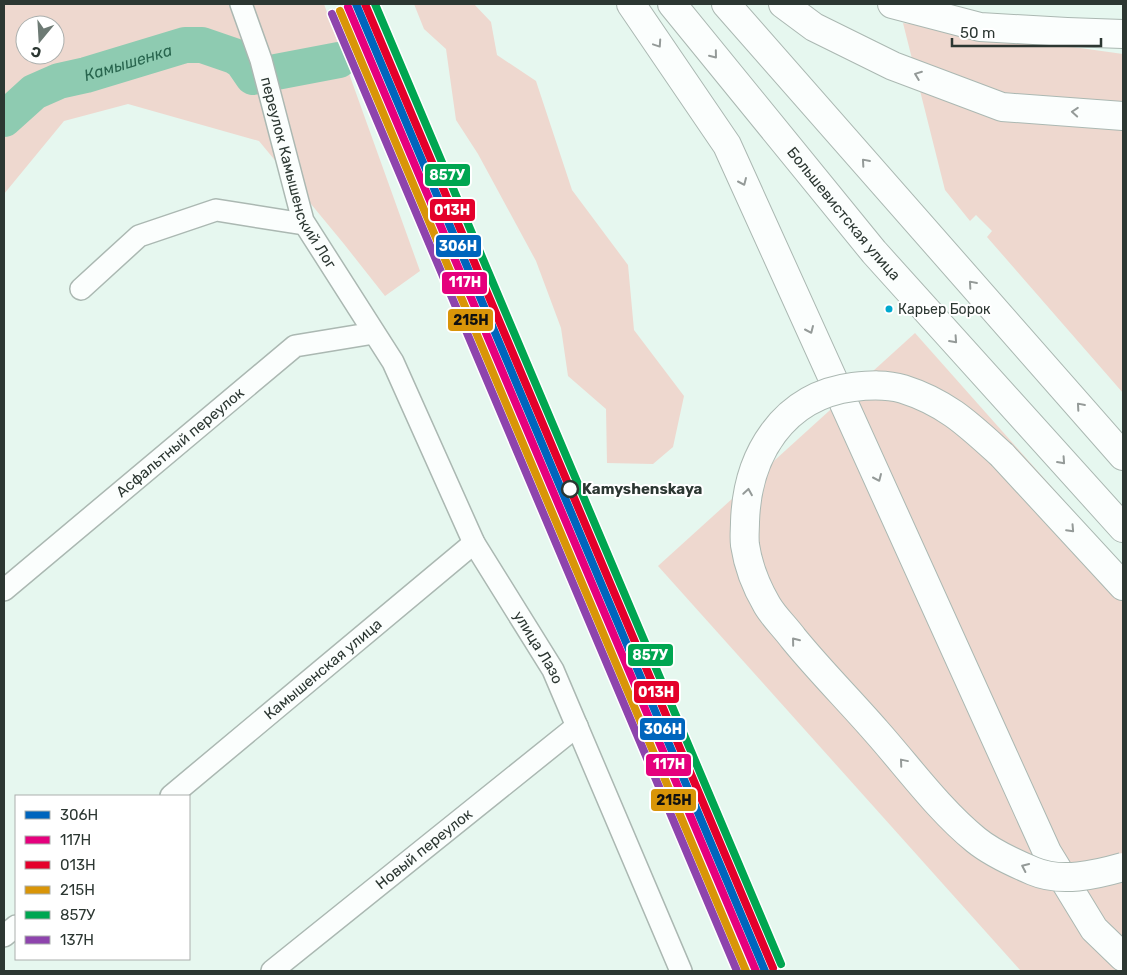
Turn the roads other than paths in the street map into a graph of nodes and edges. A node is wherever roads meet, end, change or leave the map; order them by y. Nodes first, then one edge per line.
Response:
1 (241, 4) edge
2 (631, 4) edge
3 (672, 4) edge
4 (726, 4) edge
5 (782, 4) edge
6 (892, 4) edge
7 (1123, 34) edge
8 (1123, 116) edge
9 (304, 224) junction
10 (81, 289) dead end
11 (374, 333) junction
12 (1123, 456) edge
13 (1123, 528) edge
14 (474, 543) junction
15 (1123, 586) edge
16 (4, 590) edge
17 (577, 726) junction
18 (172, 795) edge
19 (1123, 867) edge
20 (15, 927) edge
21 (4, 936) edge
22 (1123, 957) edge
23 (272, 971) edge
24 (681, 971) edge

1 - 9 street, переулок Камышенский Лог
2 -> 22 main road
3 -> 13 main road, Большевистская улица
12 -> 4 main road
8 -> 5 main road
6 - 7 main road
9 - 10 street
9 - 11 street, переулок Камышенский Лог
11 - 14 street, улица Лазо
11 - 16 street, Асфальтный переулок
14 - 17 street, улица Лазо
14 - 18 street, Камышенская улица
19 -> 15 main road, bridge
17 - 23 street, Новый переулок
17 - 24 street, улица Лазо
20 - 21 street

